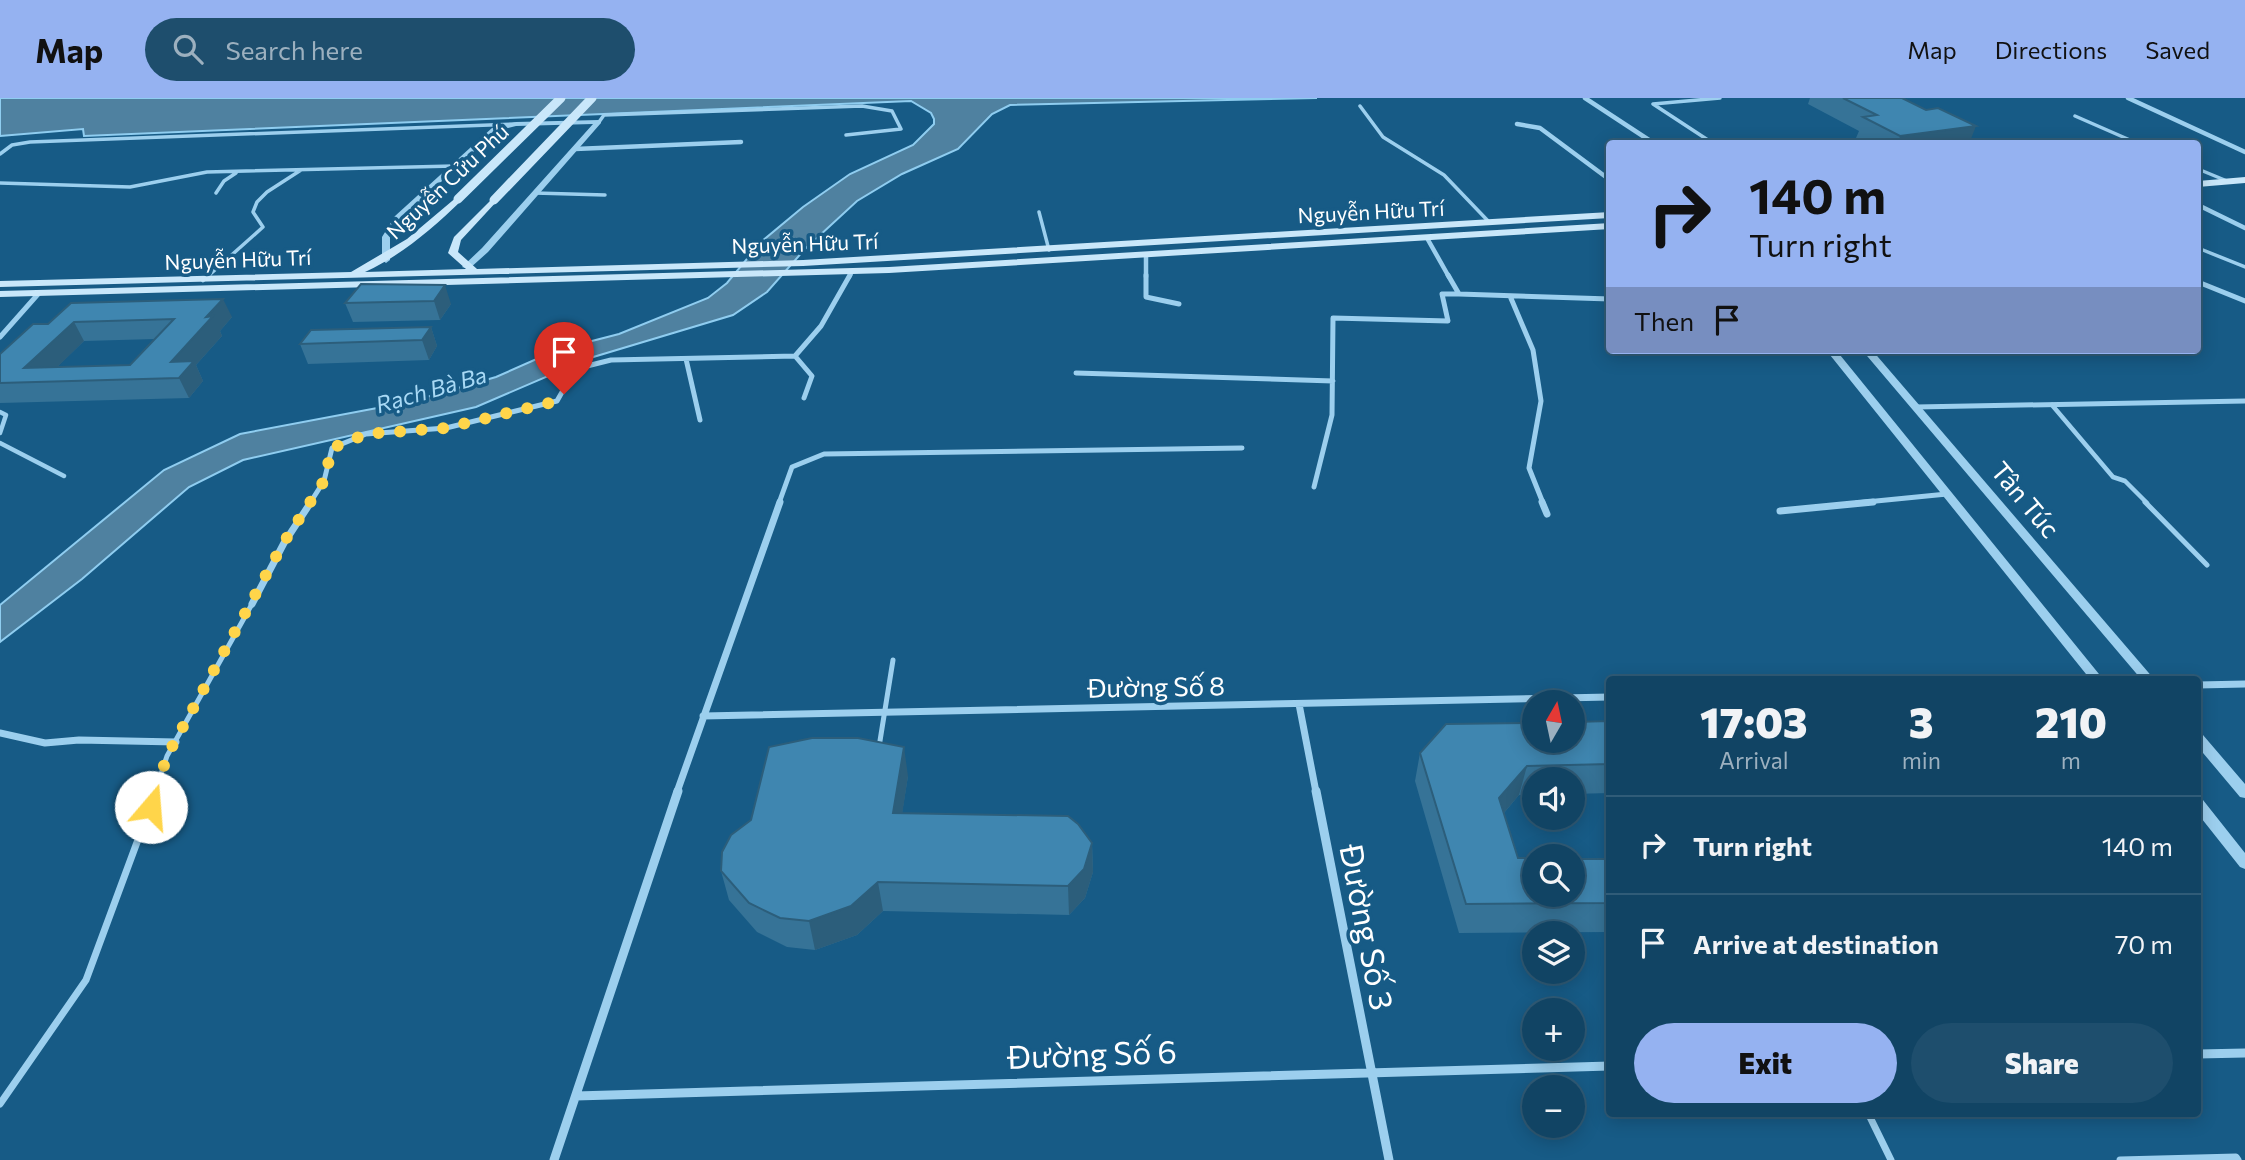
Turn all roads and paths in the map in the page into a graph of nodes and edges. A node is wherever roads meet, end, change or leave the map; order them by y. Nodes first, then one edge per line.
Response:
1 (561, 98) edge
2 (592, 98) edge
3 (1585, 98) edge
4 (1720, 98) edge
5 (2128, 98) edge
6 (1360, 106) dead end
7 (2075, 116) dead end
8 (599, 121) junction
9 (516, 124) junction
10 (1517, 124) dead end
11 (846, 135) dead end
12 (1649, 140) edge
13 (1708, 140) edge
14 (2130, 140) edge
15 (741, 142) dead end
16 (575, 149) junction
17 (2245, 152) edge
18 (0, 154) edge
19 (454, 166) junction
20 (302, 170) junction
21 (2245, 171) edge
22 (2201, 172) edge
23 (236, 173) junction
24 (2208, 173) junction
25 (1606, 177) edge
26 (2245, 180) edge
27 (2227, 181) junction
28 (0, 183) edge
29 (2201, 184) edge
30 (216, 193) dead end
31 (534, 193) junction
32 (605, 195) dead end
33 (2201, 206) edge
34 (1039, 212) dead end
35 (1606, 215) edge
36 (1490, 223) junction
37 (1606, 226) edge
38 (2245, 228) edge
39 (1309, 233) junction
40 (1427, 238) junction
41 (1312, 244) junction
42 (2201, 249) edge
43 (1049, 250) junction
44 (1146, 255) junction
45 (386, 260) junction
46 (2245, 267) edge
47 (802, 268) junction
48 (471, 270) junction
49 (852, 271) junction
50 (348, 276) junction
51 (203, 280) junction
52 (2201, 283) edge
53 (0, 284) edge
54 (39, 293) junction
55 (0, 294) edge
56 (1459, 294) junction
57 (1510, 296) junction
58 (1606, 299) edge
59 (2245, 301) edge
60 (1179, 304) dead end
61 (0, 337) edge
62 (1834, 354) edge
63 (1870, 354) edge
64 (795, 356) junction
65 (686, 359) junction
66 (1076, 373) dead end
67 (1333, 382) junction
68 (804, 398) dead end
69 (2245, 401) edge
70 (2052, 405) junction
71 (1916, 407) junction
72 (0, 412) edge
73 (699, 420) dead end
74 (0, 433) edge
75 (0, 443) edge
76 (1242, 448) dead end
77 (64, 476) dead end
78 (1314, 487) dead end
79 (1947, 494) junction
80 (1780, 512) dead end
81 (1547, 514) dead end
82 (2207, 565) dead end
83 (252, 604) joint
84 (892, 660) dead end
85 (2095, 676) edge
86 (2145, 676) edge
87 (2245, 684) edge
88 (2201, 685) edge
89 (1606, 697) edge
90 (1299, 704) junction
91 (884, 712) junction
92 (703, 716) junction
93 (0, 733) edge
94 (176, 742) junction
95 (2201, 742) edge
96 (878, 757) edge
97 (2245, 793) edge
98 (2201, 808) edge
99 (2245, 863) edge
100 (2245, 1053) edge
101 (2201, 1054) edge
102 (1606, 1066) edge
103 (1371, 1071) junction
104 (576, 1096) junction
105 (0, 1104) edge
106 (1870, 1117) edge
107 (554, 1160) edge
108 (1389, 1160) edge
109 (1891, 1160) edge
110 (2120, 1160) edge
111 (2238, 1160) edge

1 - 45 main road, Nguyễn Cửu Phú, bridge
2 - 48 main road, Nguyễn Cửu Phú, bridge
3 - 12 street
4 - 13 lane
5 - 17 street
6 - 36 lane
7 - 14 lane
8 - 9 street
8 - 11 lane
8 - 16 street
9 - 18 lane
9 - 19 street
10 - 25 street
15 - 16 street
16 - 31 street
19 - 20 lane
19 - 45 street
20 - 23 lane
20 - 51 lane
21 - 24 main road
22 - 24 main road
23 - 28 lane
23 - 30 lane
24 - 27 lane
26 - 27 main road
27 - 29 main road
31 - 32 lane
31 - 48 street
33 - 38 street
34 - 43 lane
35 - 36 main road, Nguyễn Hữu Trí
36 - 39 main road, Nguyễn Hữu Trí
37 - 40 main road, Nguyễn Hữu Trí
39 - 41 main road
39 - 43 main road, Nguyễn Hữu Trí
40 - 41 main road, Nguyễn Hữu Trí
40 - 56 street
41 - 44 main road, Nguyễn Hữu Trí
42 - 46 lane
43 - 47 main road, Nguyễn Hữu Trí
44 - 49 main road, Nguyễn Hữu Trí
44 - 60 street
45 - 50 main road, Nguyễn Cửu Phú
47 - 48 main road, Nguyễn Hữu Trí
47 - 49 main road, Nguyễn Hữu Trí
47 - 54 main road, Nguyễn Hữu Trí
48 - 50 main road, Nguyễn Hữu Trí
49 - 64 street
50 - 51 main road, Nguyễn Hữu Trí
51 - 53 main road, Nguyễn Hữu Trí
52 - 59 street
54 - 55 main road, Nguyễn Hữu Trí
54 - 61 street
56 - 57 street
56 - 67 street
57 - 58 street
57 - 81 street
62 - 79 street
63 - 71 street, Tân Túc
64 - 65 street
64 - 68 street
65 - 73 street
65 - 83 street
66 - 67 street
67 - 78 street
69 - 70 street
70 - 71 street
70 - 82 lane
71 - 86 street, Tân Túc
72 - 74 lane
75 - 77 lane
76 - 92 street
79 - 80 street
79 - 85 street
83 - 94 lane
84 - 91 lane
87 - 88 street
89 - 90 street, Đường Số 8
90 - 91 street, Đường Số 8
90 - 103 street, Đường Số 3
91 - 92 street, Đường Số 8
91 - 96 lane
92 - 104 street
93 - 94 street
94 - 105 lane
95 - 97 street
98 - 99 street
100 - 101 street
102 - 103 street, Đường Số 6
103 - 104 street, Đường Số 6
103 - 108 street, Đường Số 3
104 - 107 street
106 - 109 lane
110 - 111 lane

